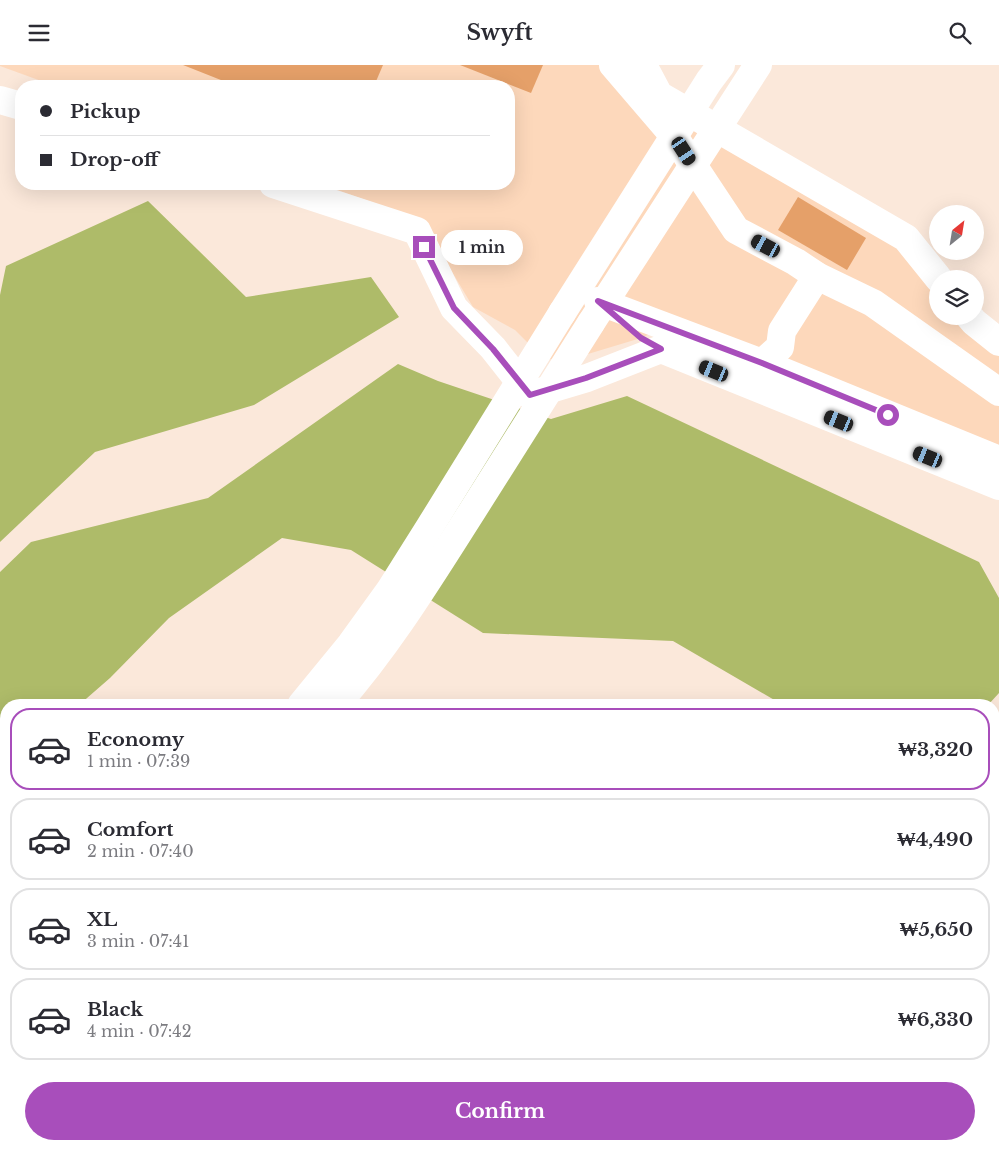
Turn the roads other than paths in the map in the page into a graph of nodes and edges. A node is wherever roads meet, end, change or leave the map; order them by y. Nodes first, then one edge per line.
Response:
1 (612, 65) edge
2 (643, 65) edge
3 (721, 65) edge
4 (758, 65) edge
5 (0, 100) edge
6 (15, 104) edge
7 (291, 190) edge
8 (932, 270) edge
9 (817, 276) junction
10 (978, 325) edge
11 (999, 342) edge
12 (661, 349) junction
13 (762, 363) junction
14 (999, 392) edge
15 (999, 460) edge
16 (999, 486) edge
17 (348, 695) edge
18 (306, 699) edge

1 - 9 main road
2 - 8 main road
3 - 18 main road
4 - 17 main road
5 - 6 main road
7 - 12 main road
9 - 13 main road
9 - 14 main road
10 - 11 main road
12 - 13 main road
12 - 16 main road
13 - 15 main road

